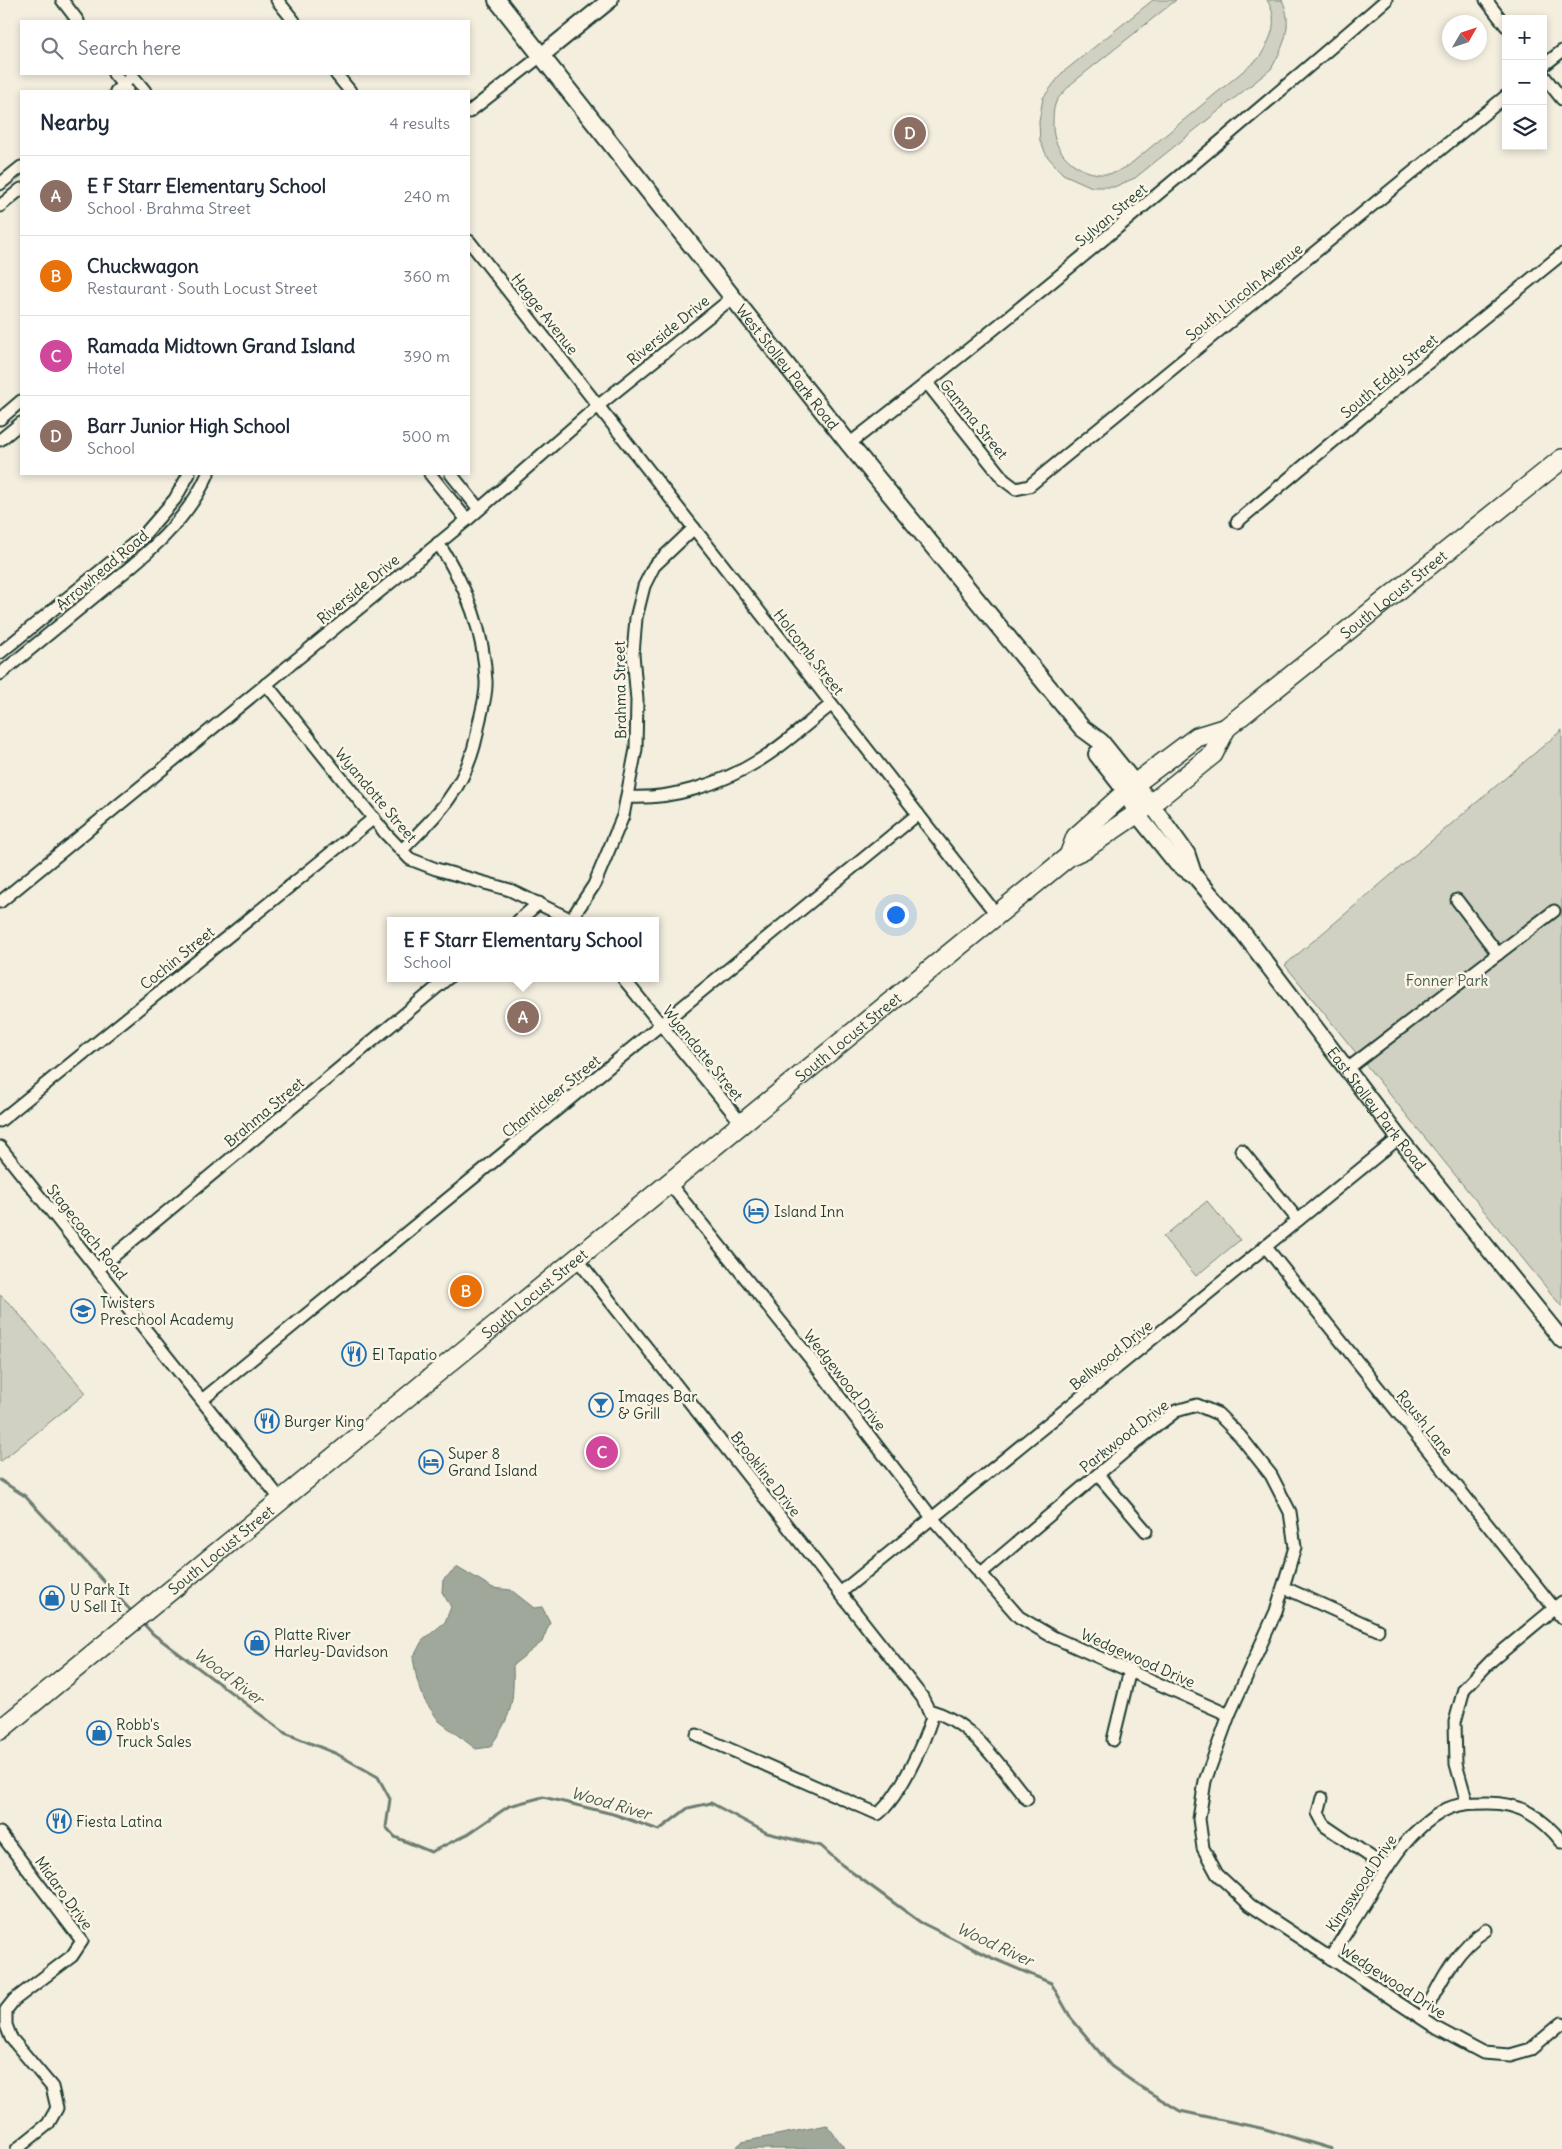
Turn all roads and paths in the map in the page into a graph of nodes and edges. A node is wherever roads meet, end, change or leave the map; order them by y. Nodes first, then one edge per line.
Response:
1 (62, 0) edge
2 (277, 0) edge
3 (497, 0) edge
4 (610, 0) edge
5 (1386, 0) edge
6 (1486, 0) edge
7 (78, 20) edge
8 (293, 20) edge
9 (1502, 21) edge
10 (1562, 51) edge
11 (542, 56) junction
12 (1547, 63) edge
13 (115, 75) edge
14 (132, 75) edge
15 (337, 75) edge
16 (1547, 80) edge
17 (122, 89) edge
18 (143, 90) edge
19 (349, 90) edge
20 (1502, 99) edge
21 (1562, 99) edge
22 (470, 111) edge
23 (20, 168) edge
24 (0, 184) edge
25 (20, 190) edge
26 (0, 206) edge
27 (470, 242) edge
28 (1562, 254) edge
29 (732, 298) junction
30 (927, 383) junction
31 (20, 402) edge
32 (598, 405) junction
33 (0, 418) edge
34 (20, 424) edge
35 (0, 440) edge
36 (848, 444) junction
37 (1562, 459) edge
38 (998, 473) joint
39 (188, 475) edge
40 (207, 475) edge
41 (431, 475) edge
42 (452, 475) edge
43 (479, 509) junction
44 (467, 520) junction
45 (1237, 522) dead end
46 (694, 528) junction
47 (438, 543) junction
48 (0, 653) edge
49 (0, 674) edge
50 (266, 684) junction
51 (831, 705) junction
52 (1226, 728) junction
53 (1131, 787) junction
54 (627, 797) junction
55 (1144, 809) junction
56 (918, 814) junction
57 (374, 818) junction
58 (402, 850) junction
59 (1069, 856) junction
60 (1457, 900) dead end
61 (0, 902) edge
62 (539, 903) junction
63 (1554, 911) dead end
64 (998, 915) junction
65 (523, 917) edge
66 (569, 917) edge
67 (574, 917) edge
68 (1498, 954) junction
69 (443, 982) edge
70 (626, 982) edge
71 (661, 1025) junction
72 (1346, 1070) junction
73 (0, 1121) edge
74 (742, 1124) junction
75 (1399, 1138) junction
76 (0, 1147) edge
77 (1241, 1150) dead end
78 (669, 1183) junction
79 (1298, 1220) junction
80 (1265, 1246) junction
81 (577, 1259) junction
82 (98, 1270) junction
83 (1562, 1340) edge
84 (202, 1400) junction
85 (1098, 1476) junction
86 (282, 1500) junction
87 (933, 1519) junction
88 (1146, 1531) dead end
89 (980, 1574) junction
90 (1283, 1587) junction
91 (840, 1593) junction
92 (1560, 1609) edge
93 (1378, 1630) dead end
94 (1130, 1670) junction
95 (928, 1710) junction
96 (1229, 1715) junction
97 (0, 1730) edge
98 (697, 1735) dead end
99 (1113, 1740) dead end
100 (1322, 1798) dead end
101 (1027, 1800) dead end
102 (1467, 1804) junction
103 (0, 1833) edge
104 (1562, 1842) edge
105 (1387, 1868) junction
106 (1486, 1930) dead end
107 (1330, 1958) junction
108 (1422, 2018) junction
109 (1562, 2023) edge
110 (17, 2149) edge

1 - 7 street
2 - 8 street
3 - 11 main road, West Stolley Park Road
4 - 11 street
5 - 30 street, Sylvan Street
6 - 9 street
10 - 12 street
11 - 22 street
11 - 29 main road, West Stolley Park Road
13 - 17 street
14 - 17 street
14 - 18 street
15 - 19 street
16 - 21 street
20 - 38 street, South Lincoln Avenue
23 - 24 street
25 - 26 street
27 - 32 street, Hagge Avenue
28 - 45 street, South Eddy Street
29 - 32 street, Riverside Drive
29 - 36 main road, West Stolley Park Road
30 - 36 street, Sylvan Street
30 - 38 street, Gamma Street
31 - 33 street
32 - 43 street, Riverside Drive
32 - 46 street, Holcomb Street
34 - 35 street
36 - 53 main road, West Stolley Park Road
37 - 52 main road, South Locust Street
39 - 48 street, Arrowhead Road
40 - 49 street, Arrowhead Road
41 - 44 street
42 - 43 street
43 - 44 street, Riverside Drive
44 - 47 street, Riverside Drive
46 - 51 street, Holcomb Street
46 - 54 street, Brahma Street
47 - 50 street, Riverside Drive
47 - 58 street
50 - 57 street, Wyandotte Street
50 - 61 street, Riverside Drive
51 - 54 street
51 - 56 street, Holcomb Street
52 - 53 main road, South Locust Street
52 - 55 main road, South Locust Street
53 - 55 main road, West Stolley Park Road
53 - 59 main road, South Locust Street
54 - 67 street, Brahma Street
55 - 59 main road, South Locust Street
55 - 72 street, East Stolley Park Road
56 - 64 street, Holcomb Street
56 - 71 street, Chanticleer Street
57 - 58 street, Wyandotte Street
57 - 73 street, Cochin Street
58 - 62 street, Wyandotte Street
59 - 64 main road, South Locust Street
60 - 68 street
62 - 65 street
62 - 66 street, Wyandotte Street
63 - 68 street
64 - 74 main road, South Locust Street
68 - 72 street
69 - 82 street, Brahma Street
70 - 71 street, Wyandotte Street
71 - 74 street, Wyandotte Street
71 - 84 street, Chanticleer Street
72 - 75 street, East Stolley Park Road
74 - 78 main road, South Locust Street
75 - 79 street, Bellwood Drive
75 - 83 street, East Stolley Park Road
76 - 82 street, Stagecoach Road
77 - 79 street
78 - 81 main road, South Locust Street
78 - 87 street, Wedgewood Drive
79 - 80 street, Bellwood Drive
80 - 87 street, Bellwood Drive
80 - 92 street, Roush Lane
81 - 86 main road, South Locust Street
81 - 91 street, Brookline Drive
82 - 84 street, Stagecoach Road
84 - 86 street, Stagecoach Road
85 - 88 street
85 - 89 street, Parkwood Drive
85 - 90 street, Parkwood Drive
86 - 97 main road, South Locust Street
87 - 89 street, Wedgewood Drive
87 - 91 street, Bellwood Drive
89 - 94 street, Wedgewood Drive
90 - 93 street
90 - 96 street, Parkwood Drive
91 - 95 street, Brookline Drive
92 - 102 street
94 - 96 street, Wedgewood Drive
94 - 99 street
95 - 98 street
95 - 101 street
96 - 107 street, Wedgewood Drive
100 - 105 street
102 - 104 street
102 - 105 street, Kingswood Drive
103 - 110 street, Midaro Drive
105 - 107 street, Kingswood Drive
106 - 108 street
107 - 108 street, Wedgewood Drive
108 - 109 street, Wedgewood Drive

